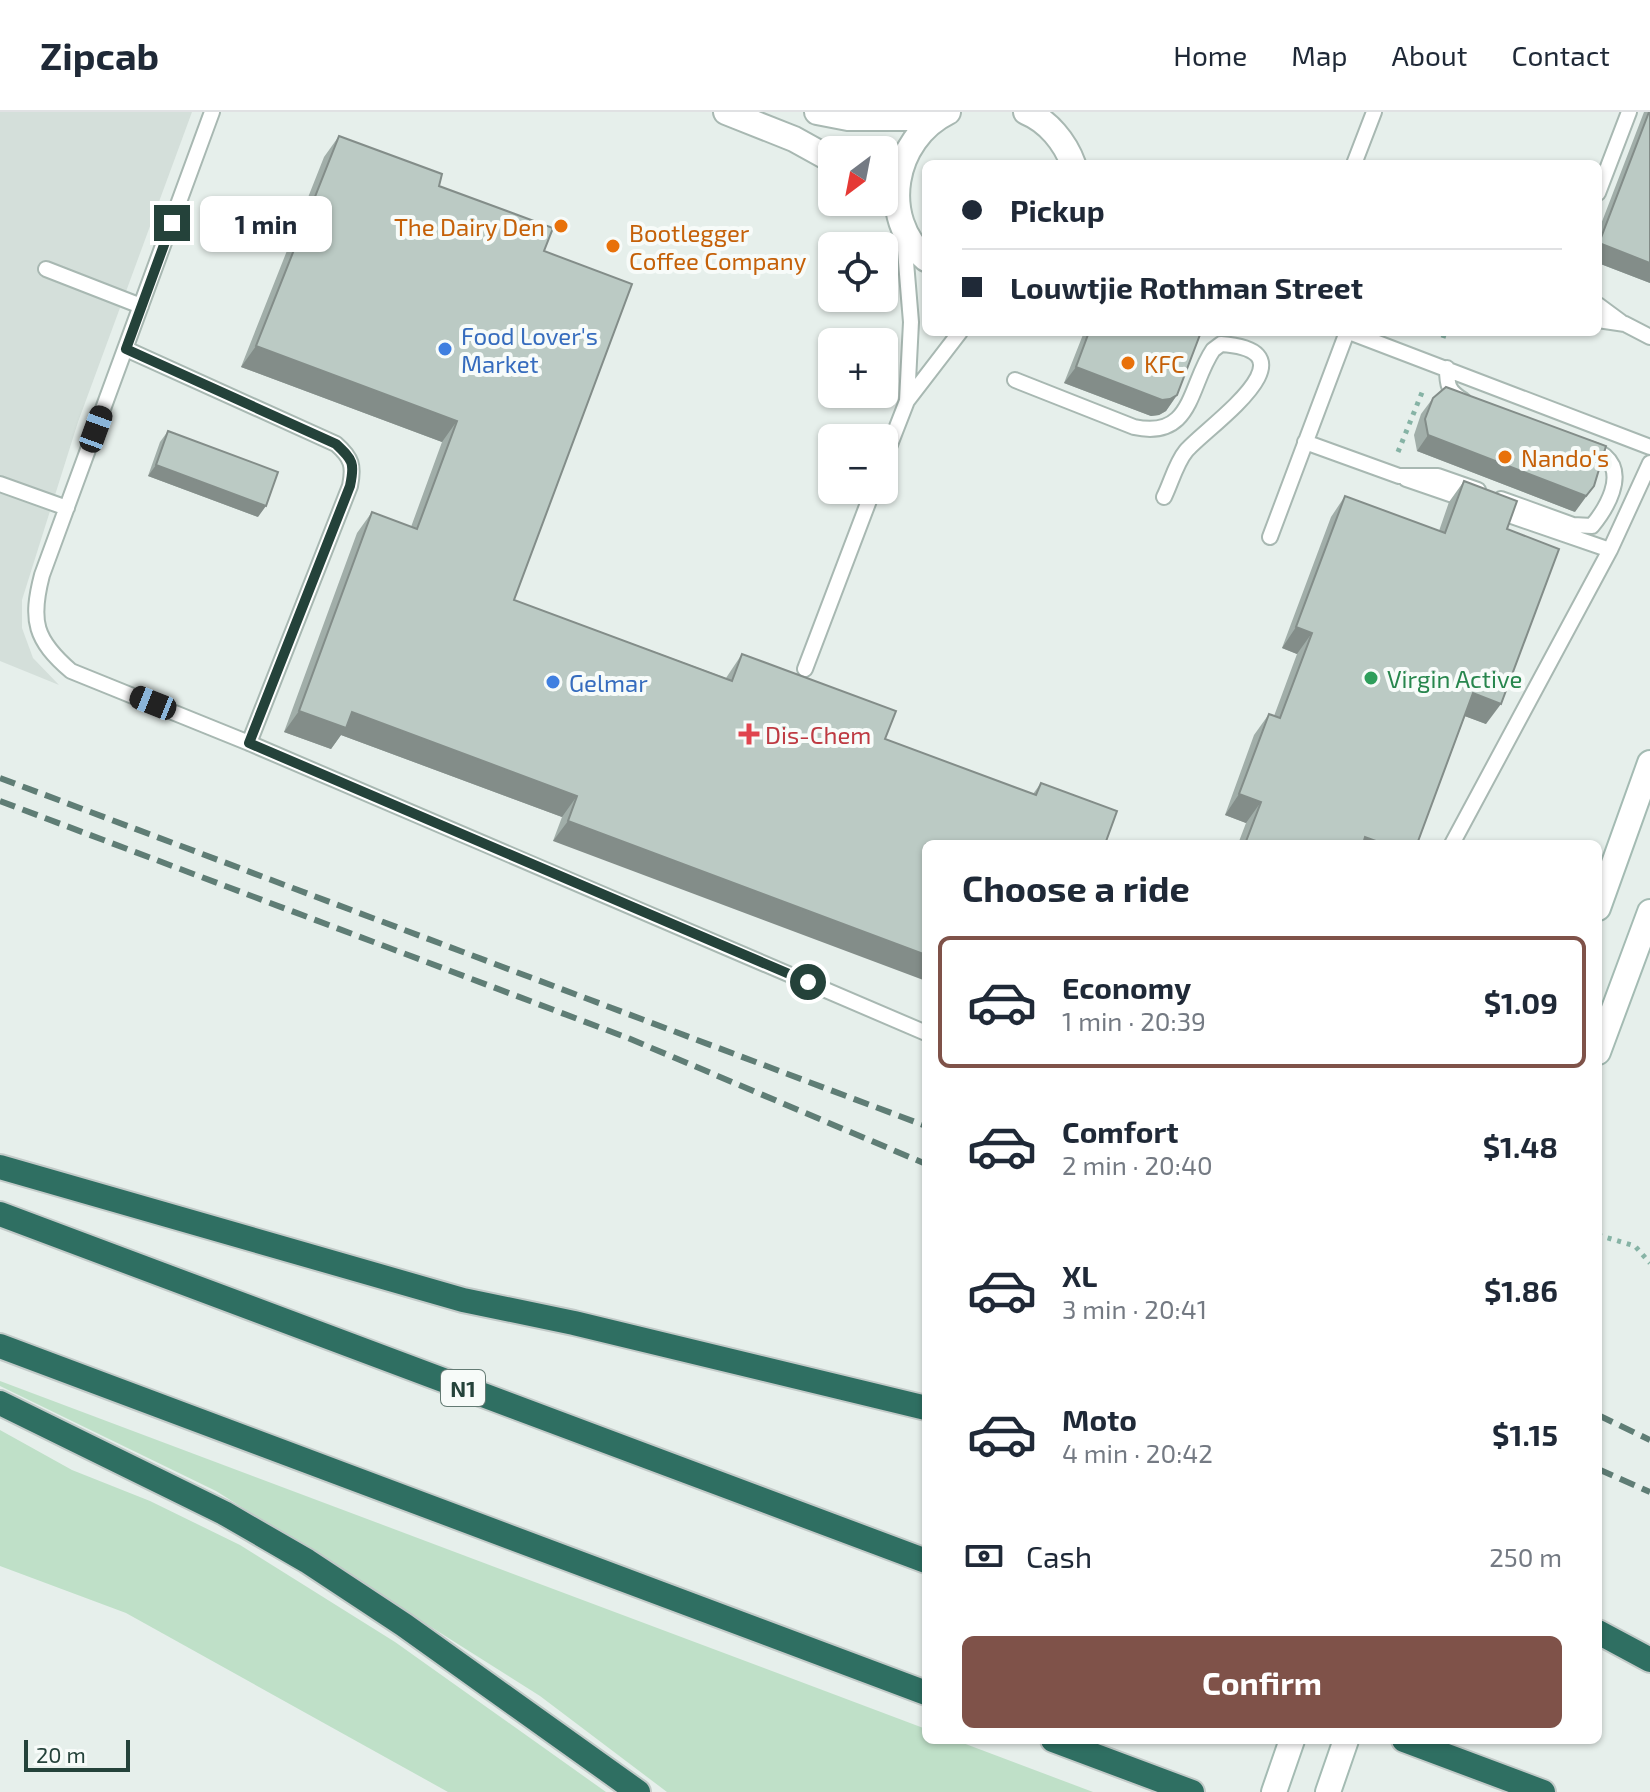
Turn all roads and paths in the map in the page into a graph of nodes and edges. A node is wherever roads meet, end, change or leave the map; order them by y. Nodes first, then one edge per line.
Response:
1 (212, 112) edge
2 (726, 112) edge
3 (817, 112) edge
4 (1026, 112) edge
5 (1059, 112) edge
6 (1374, 112) edge
7 (1629, 112) edge
8 (942, 115) edge
9 (818, 152) edge
10 (1071, 159) edge
11 (1356, 160) edge
12 (898, 179) edge
13 (1602, 183) edge
14 (896, 216) edge
15 (897, 216) edge
16 (922, 256) edge
17 (46, 269) dead end
18 (141, 306) junction
19 (1602, 308) edge
20 (1602, 321) edge
21 (1625, 324) junction
22 (957, 336) edge
23 (1346, 336) edge
24 (1359, 336) edge
25 (1650, 337) edge
26 (126, 349) junction
27 (1447, 368) junction
28 (1015, 380) dead end
29 (1423, 390) dead end
30 (907, 401) junction
31 (1476, 405) edge
32 (898, 424) edge
33 (1305, 442) junction
34 (1575, 444) edge
35 (1650, 447) edge
36 (1398, 452) dead end
37 (1650, 463) edge
38 (1399, 476) junction
39 (0, 484) edge
40 (1164, 497) dead end
41 (868, 504) edge
42 (67, 508) junction
43 (1270, 537) dead end
44 (1610, 550) junction
45 (805, 669) dead end
46 (249, 743) junction
47 (1650, 763) edge
48 (1454, 840) edge
49 (1602, 897) edge
50 (1650, 912) edge
51 (922, 1031) edge
52 (1602, 1041) edge
53 (0, 1167) edge
54 (0, 1214) edge
55 (1602, 1236) edge
56 (1650, 1263) edge
57 (0, 1346) edge
58 (0, 1403) edge
59 (922, 1407) edge
60 (922, 1560) edge
61 (1602, 1634) edge
62 (1650, 1660) edge
63 (922, 1692) edge
64 (1064, 1744) edge
65 (1291, 1744) edge
66 (1345, 1744) edge
67 (1415, 1744) edge
68 (638, 1792) edge
69 (1192, 1792) edge
70 (1274, 1792) edge
71 (1328, 1792) edge
72 (1543, 1792) edge

1 - 18 lane
2 - 9 street
3 - 8 street
4 - 10 street
5 - 10 street
6 - 11 lane
7 - 13 lane
8 - 12 street
14 - 30 lane
15 - 16 street
17 - 18 lane
18 - 26 lane
19 - 21 lane
20 - 21 lane
21 - 25 lane
22 - 30 lane
23 - 33 lane
24 - 27 lane
26 - 42 lane
26 - 46 lane
27 - 31 lane
27 - 35 lane
28 - 40 lane
29 - 36 path
30 - 32 lane
33 - 38 lane
33 - 43 lane
34 - 38 lane
37 - 44 lane
38 - 44 lane
39 - 42 lane
41 - 45 lane
42 - 46 lane
44 - 48 lane
46 - 51 lane
47 - 49 street
50 - 52 street
53 - 59 highway
54 - 60 highway, N1
55 - 56 path
57 - 63 highway
58 - 68 highway
61 - 62 highway
64 - 69 highway
65 - 70 street
66 - 71 street
67 - 72 highway

